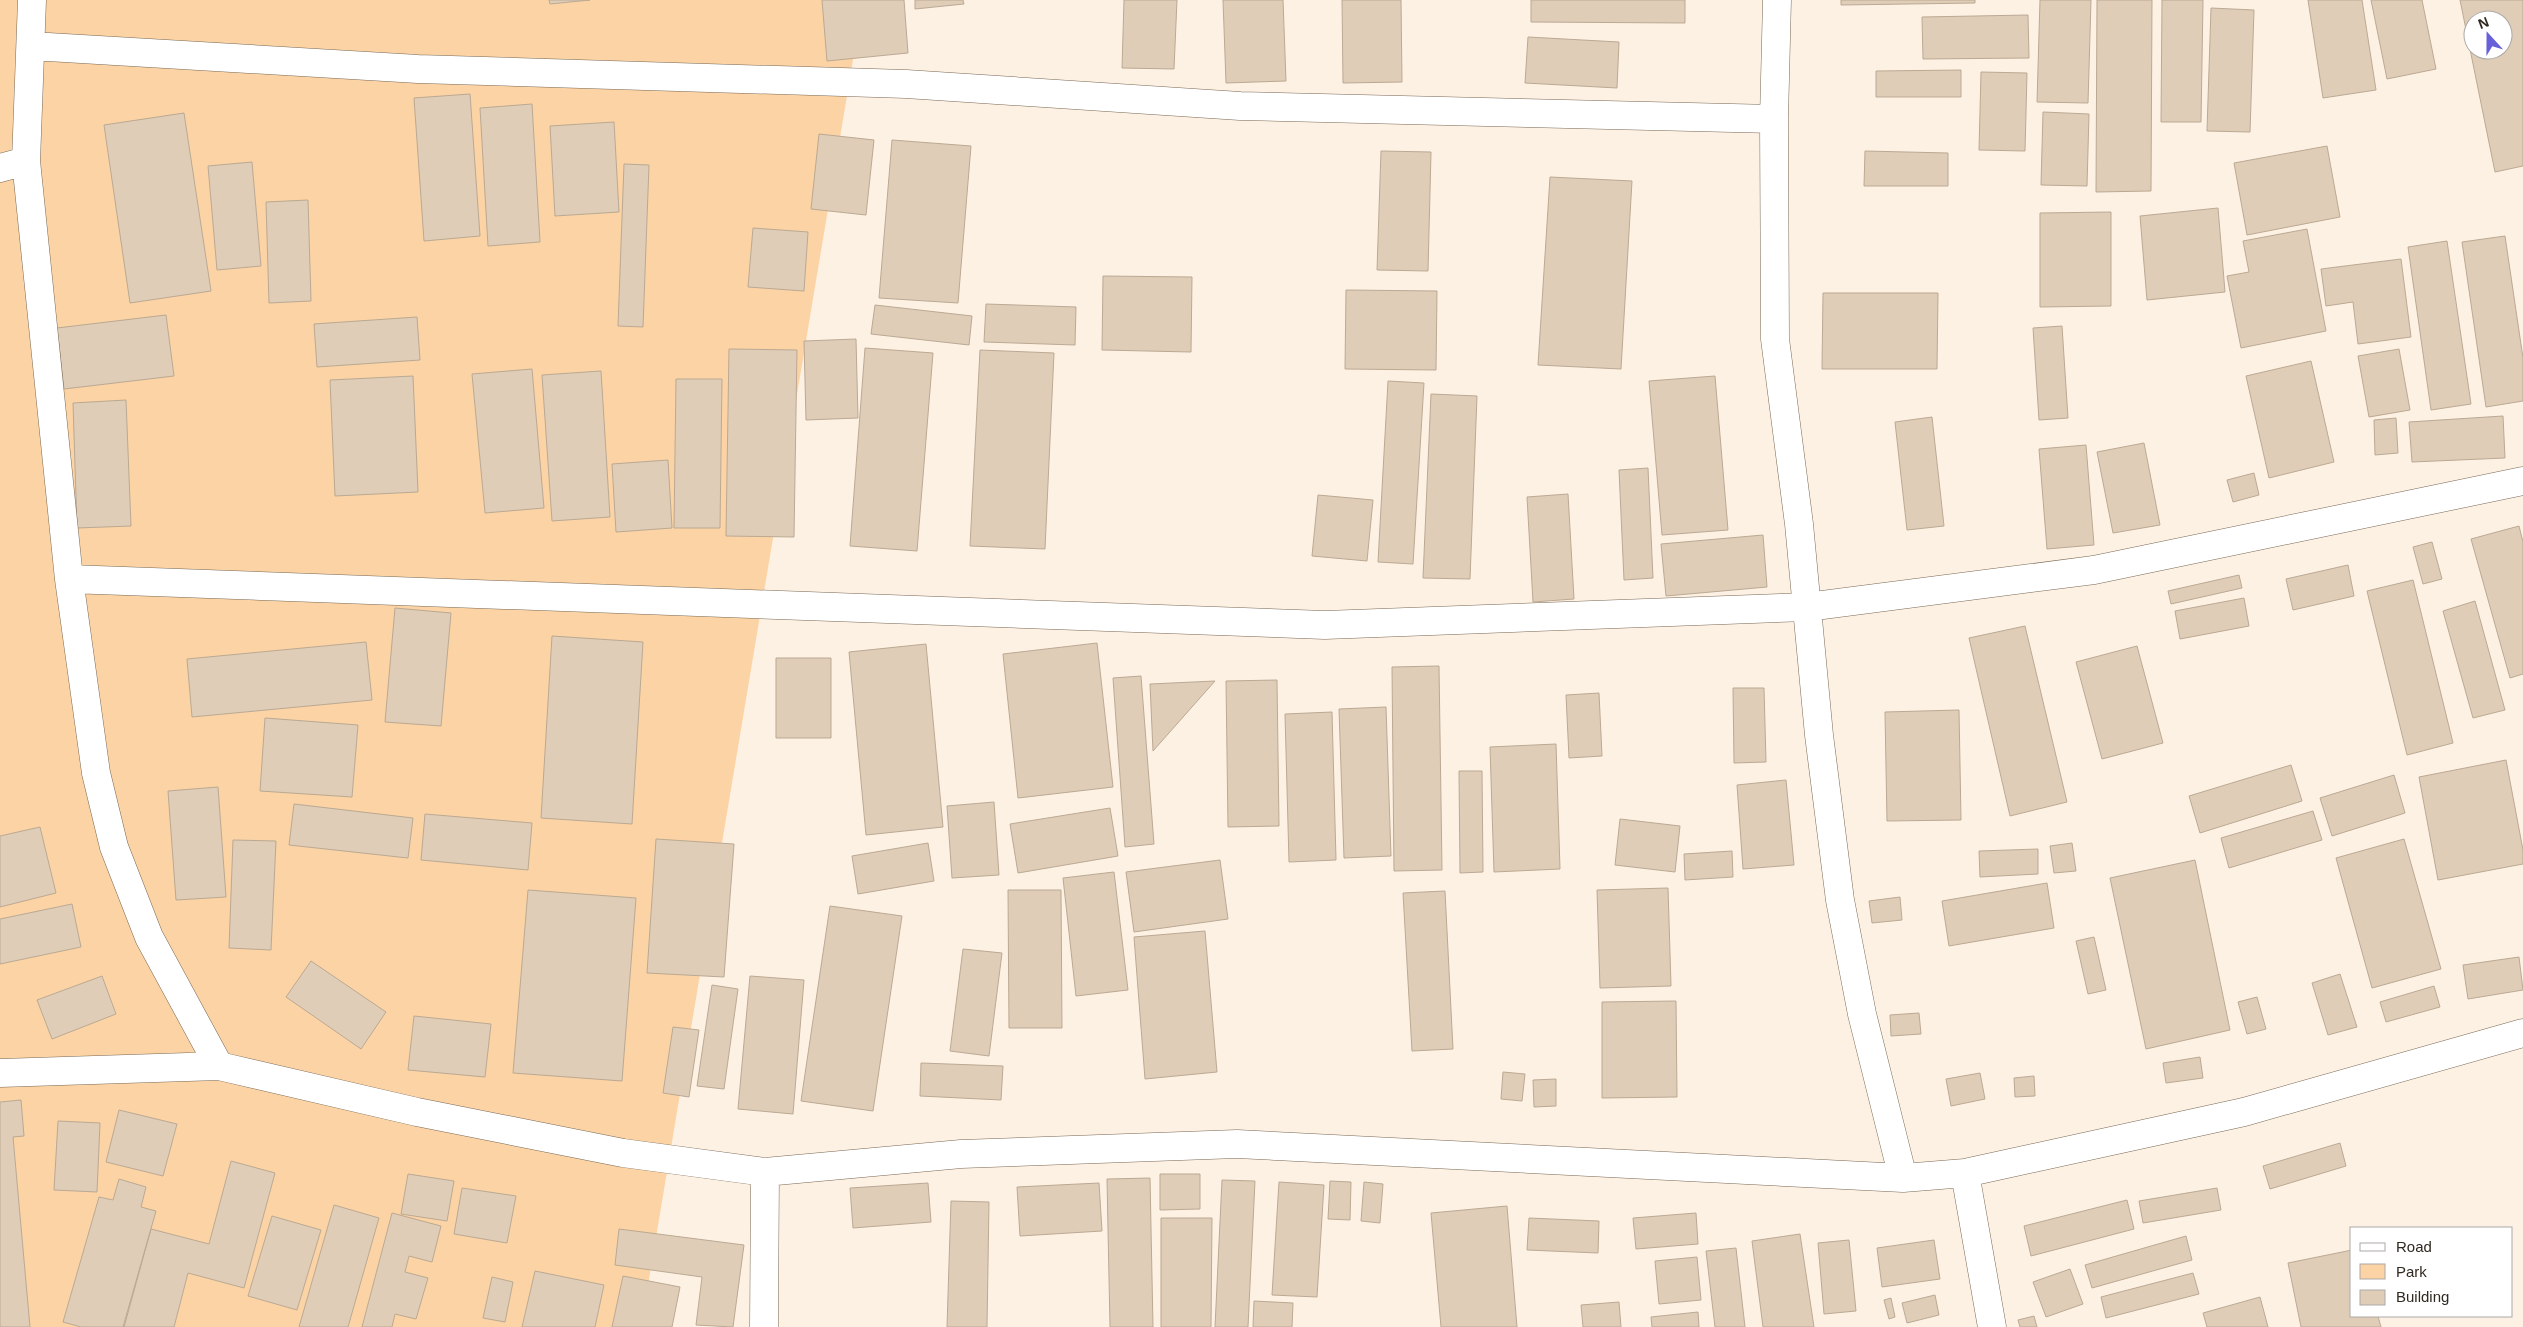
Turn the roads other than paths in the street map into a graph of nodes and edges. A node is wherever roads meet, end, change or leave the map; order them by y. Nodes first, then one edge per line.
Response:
1 (32, 0) edge
2 (1777, 0) edge
3 (31, 46) junction
4 (1774, 119) junction
5 (26, 161) junction
6 (0, 168) edge
7 (2523, 480) edge
8 (69, 579) junction
9 (1807, 607) junction
10 (2523, 1033) edge
11 (219, 1066) junction
12 (0, 1072) edge
13 (765, 1172) junction
14 (1965, 1173) junction
15 (1903, 1178) junction
16 (764, 1327) edge
17 (1992, 1327) edge

1 - 3 street
2 - 4 street
3 - 4 street
3 - 5 street
4 - 9 street
5 - 6 street
5 - 8 street
7 - 9 street
8 - 9 street
8 - 11 street
9 - 15 street
10 - 14 street
11 - 12 street
11 - 13 street
13 - 15 street
13 - 16 street
14 - 15 street
14 - 17 street

